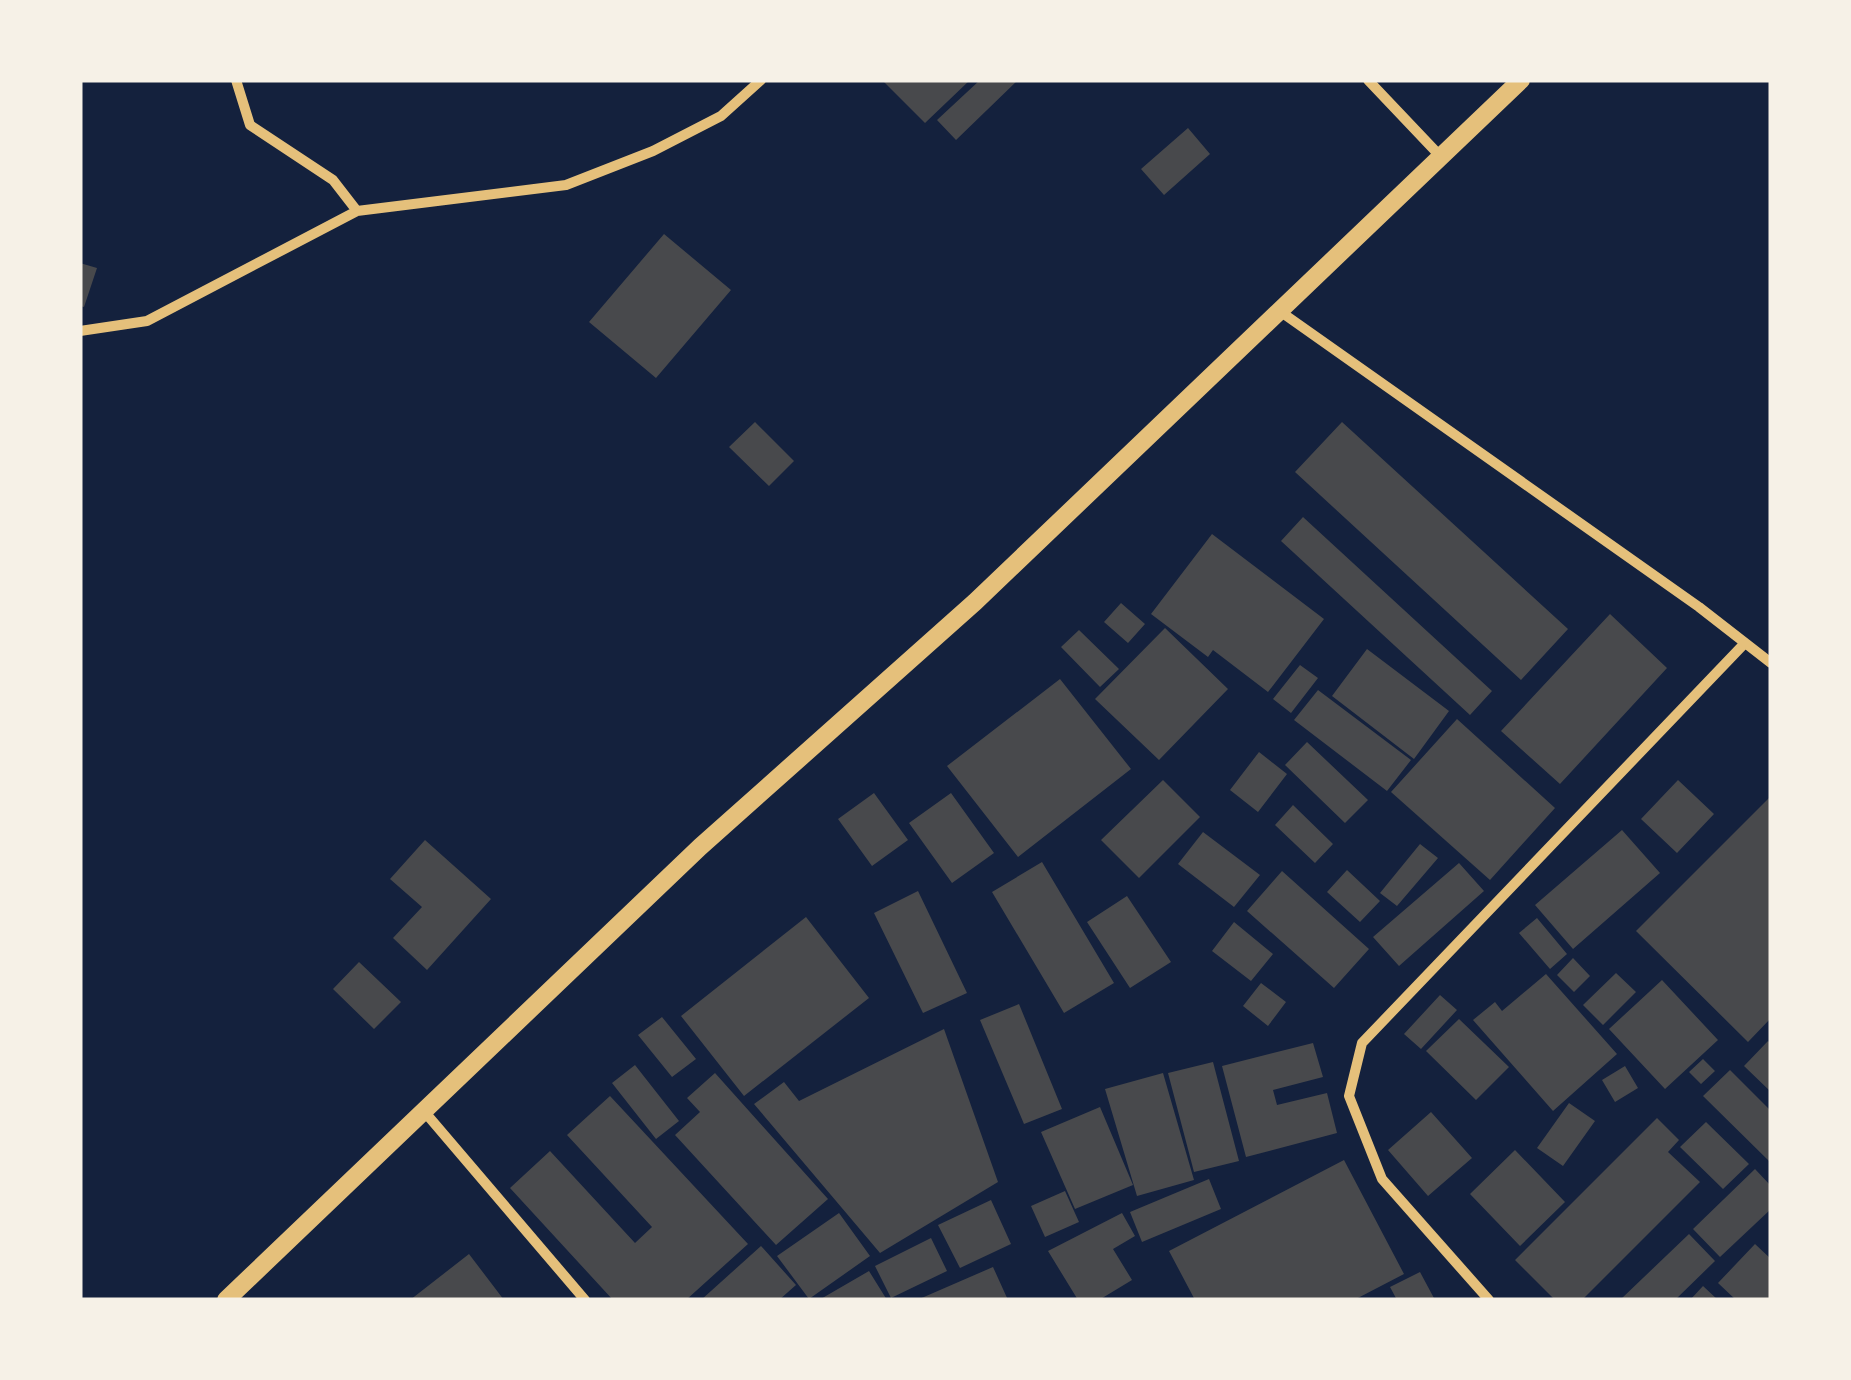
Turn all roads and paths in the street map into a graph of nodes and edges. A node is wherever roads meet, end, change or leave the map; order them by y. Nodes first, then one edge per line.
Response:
1 (236, 80) edge
2 (761, 80) edge
3 (1368, 80) edge
4 (1520, 80) edge
5 (1442, 158) junction
6 (358, 212) junction
7 (1281, 312) junction
8 (80, 331) edge
9 (1744, 644) junction
10 (1771, 662) edge
11 (423, 1110) junction
12 (226, 1300) edge
13 (586, 1300) edge
14 (1490, 1300) edge

1 - 6 street
2 - 6 street
3 - 5 street
4 - 5 street
5 - 7 street
6 - 8 street
7 - 9 street
7 - 11 street
9 - 10 street
9 - 14 street
11 - 12 street
11 - 13 street

